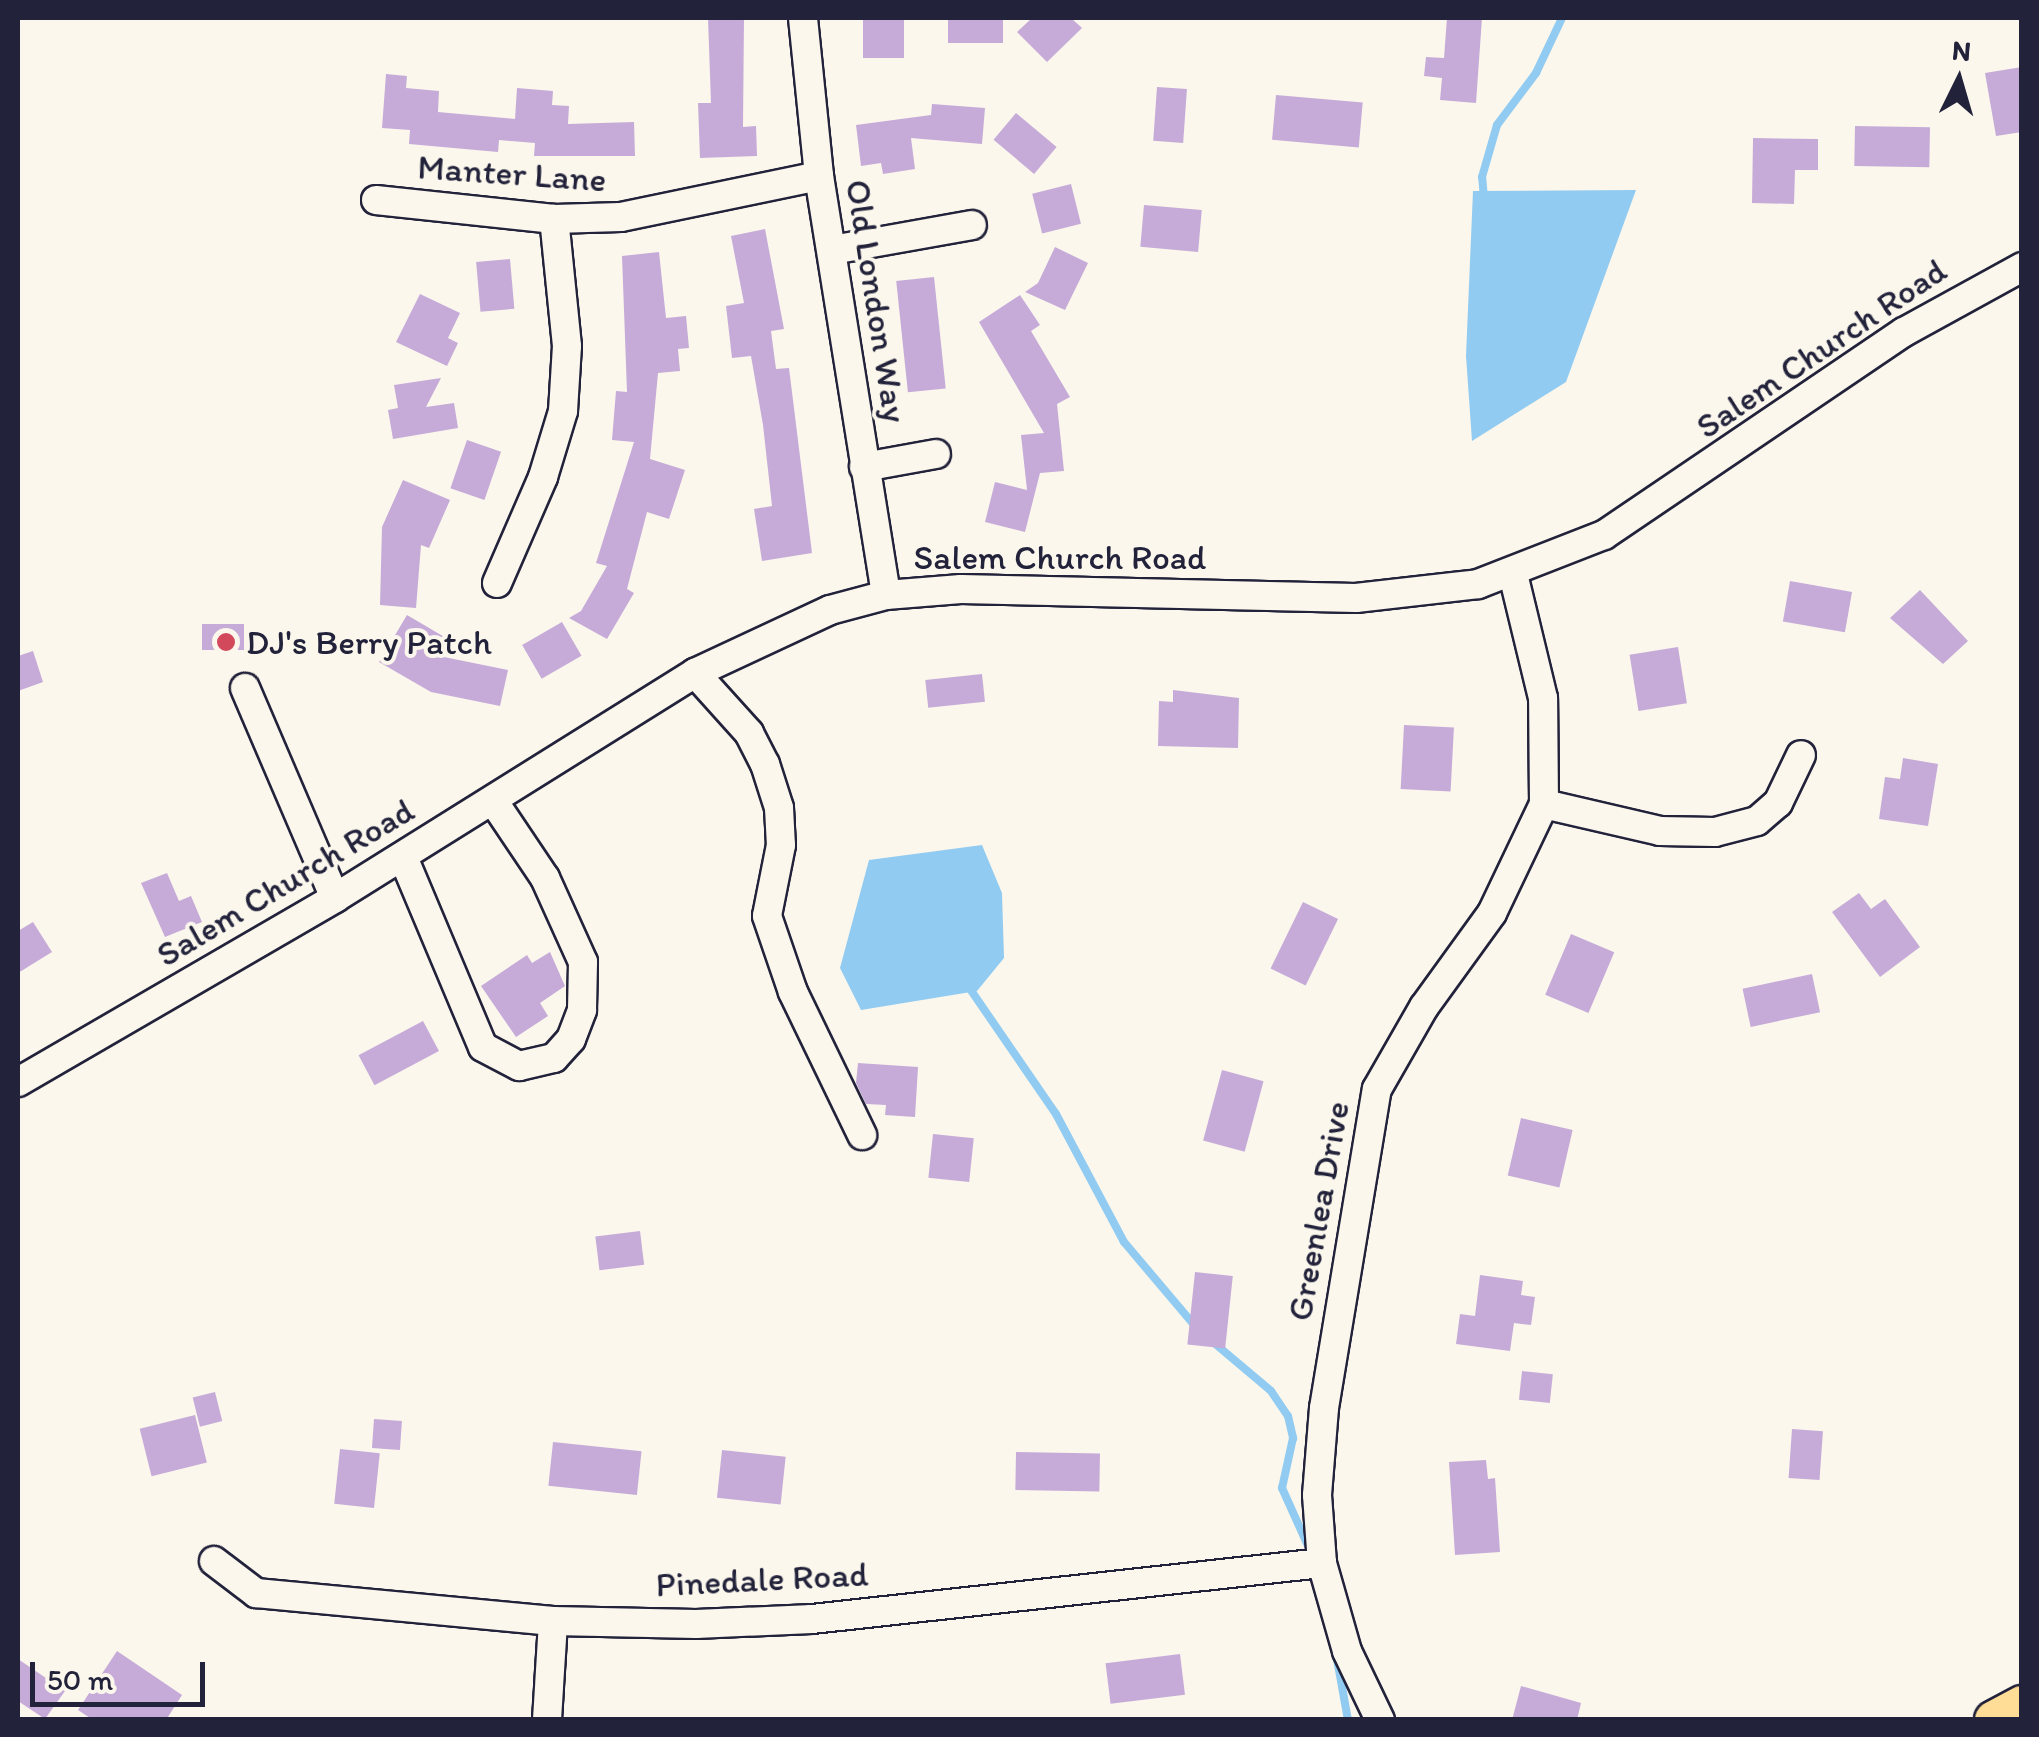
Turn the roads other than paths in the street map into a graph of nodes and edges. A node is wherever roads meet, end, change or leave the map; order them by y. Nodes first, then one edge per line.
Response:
1 (803, 18) edge
2 (820, 176) junction
3 (376, 200) dead end
4 (554, 220) junction
5 (972, 224) dead end
6 (832, 250) junction
7 (2022, 267) edge
8 (936, 454) dead end
9 (864, 468) junction
10 (1513, 574) junction
11 (496, 583) dead end
12 (886, 595) junction
13 (695, 673) junction
14 (246, 688) dead end
15 (1801, 755) dead end
16 (494, 802) junction
17 (1544, 804) junction
18 (403, 856) junction
19 (335, 898) junction
20 (18, 1082) edge
21 (862, 1135) dead end
22 (214, 1561) dead end
23 (1322, 1563) junction
24 (552, 1620) junction
25 (2022, 1705) edge
26 (547, 1720) edge
27 (1380, 1720) edge
28 (1994, 1720) edge

1 - 2 street, Old London Way
2 - 4 street, Manter Lane
2 - 6 street, Old London Way
3 - 4 street, Manter Lane
4 - 11 street
5 - 6 street
6 - 9 street, Old London Way
7 - 10 street, Salem Church Road
8 - 9 street
9 - 12 street, Old London Way
10 - 12 street, Salem Church Road
10 - 17 street, Greenlea Drive
12 - 13 street, Salem Church Road
13 - 16 street, Salem Church Road
13 - 21 street
14 - 19 street
15 - 17 street
16 - 18 street, Salem Church Road
16 - 18 street
17 - 23 street, Greenlea Drive
18 - 19 street, Salem Church Road
19 - 20 street, Salem Church Road
22 - 24 street, Pinedale Road
23 - 24 street, Pinedale Road
23 - 27 street, Greenlea Drive
24 - 26 street
25 - 28 main road

